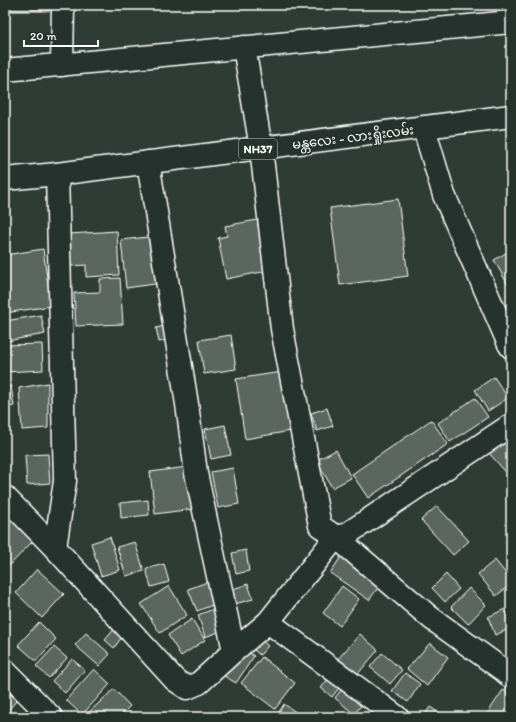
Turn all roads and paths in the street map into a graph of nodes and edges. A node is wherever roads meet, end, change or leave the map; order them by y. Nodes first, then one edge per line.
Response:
1 (63, 5) edge
2 (511, 22) edge
3 (244, 47) junction
4 (62, 64) junction
5 (5, 70) edge
6 (511, 116) edge
7 (424, 128) junction
8 (261, 148) junction
9 (148, 162) junction
10 (57, 174) junction
11 (5, 179) edge
12 (511, 347) edge
13 (511, 425) edge
14 (5, 497) edge
15 (336, 537) junction
16 (55, 548) junction
17 (268, 622) junction
18 (234, 651) junction
19 (5, 671) edge
20 (511, 677) edge
21 (52, 717) edge
22 (397, 717) edge

1 - 4 main road
2 - 3 main road
3 - 4 main road
3 - 8 main road
4 - 5 main road
6 - 7 main road, မန္တလေး - လားရှိုးလမ်း / NH37
7 - 8 main road, မန္တလေး - လားရှိုးလမ်း / NH37
7 - 12 main road
8 - 9 main road, မန္တလေး - လားရှိုးလမ်း / NH37
8 - 15 main road
9 - 10 main road, မန္တလေး - လားရှိုးလမ်း / NH37
9 - 18 main road
10 - 11 main road, မန္တလေး - လားရှိုးလမ်း / NH37
10 - 16 main road
13 - 15 main road
14 - 16 main road
15 - 17 main road
15 - 20 main road
16 - 18 main road
17 - 18 main road
17 - 22 main road
19 - 21 main road

